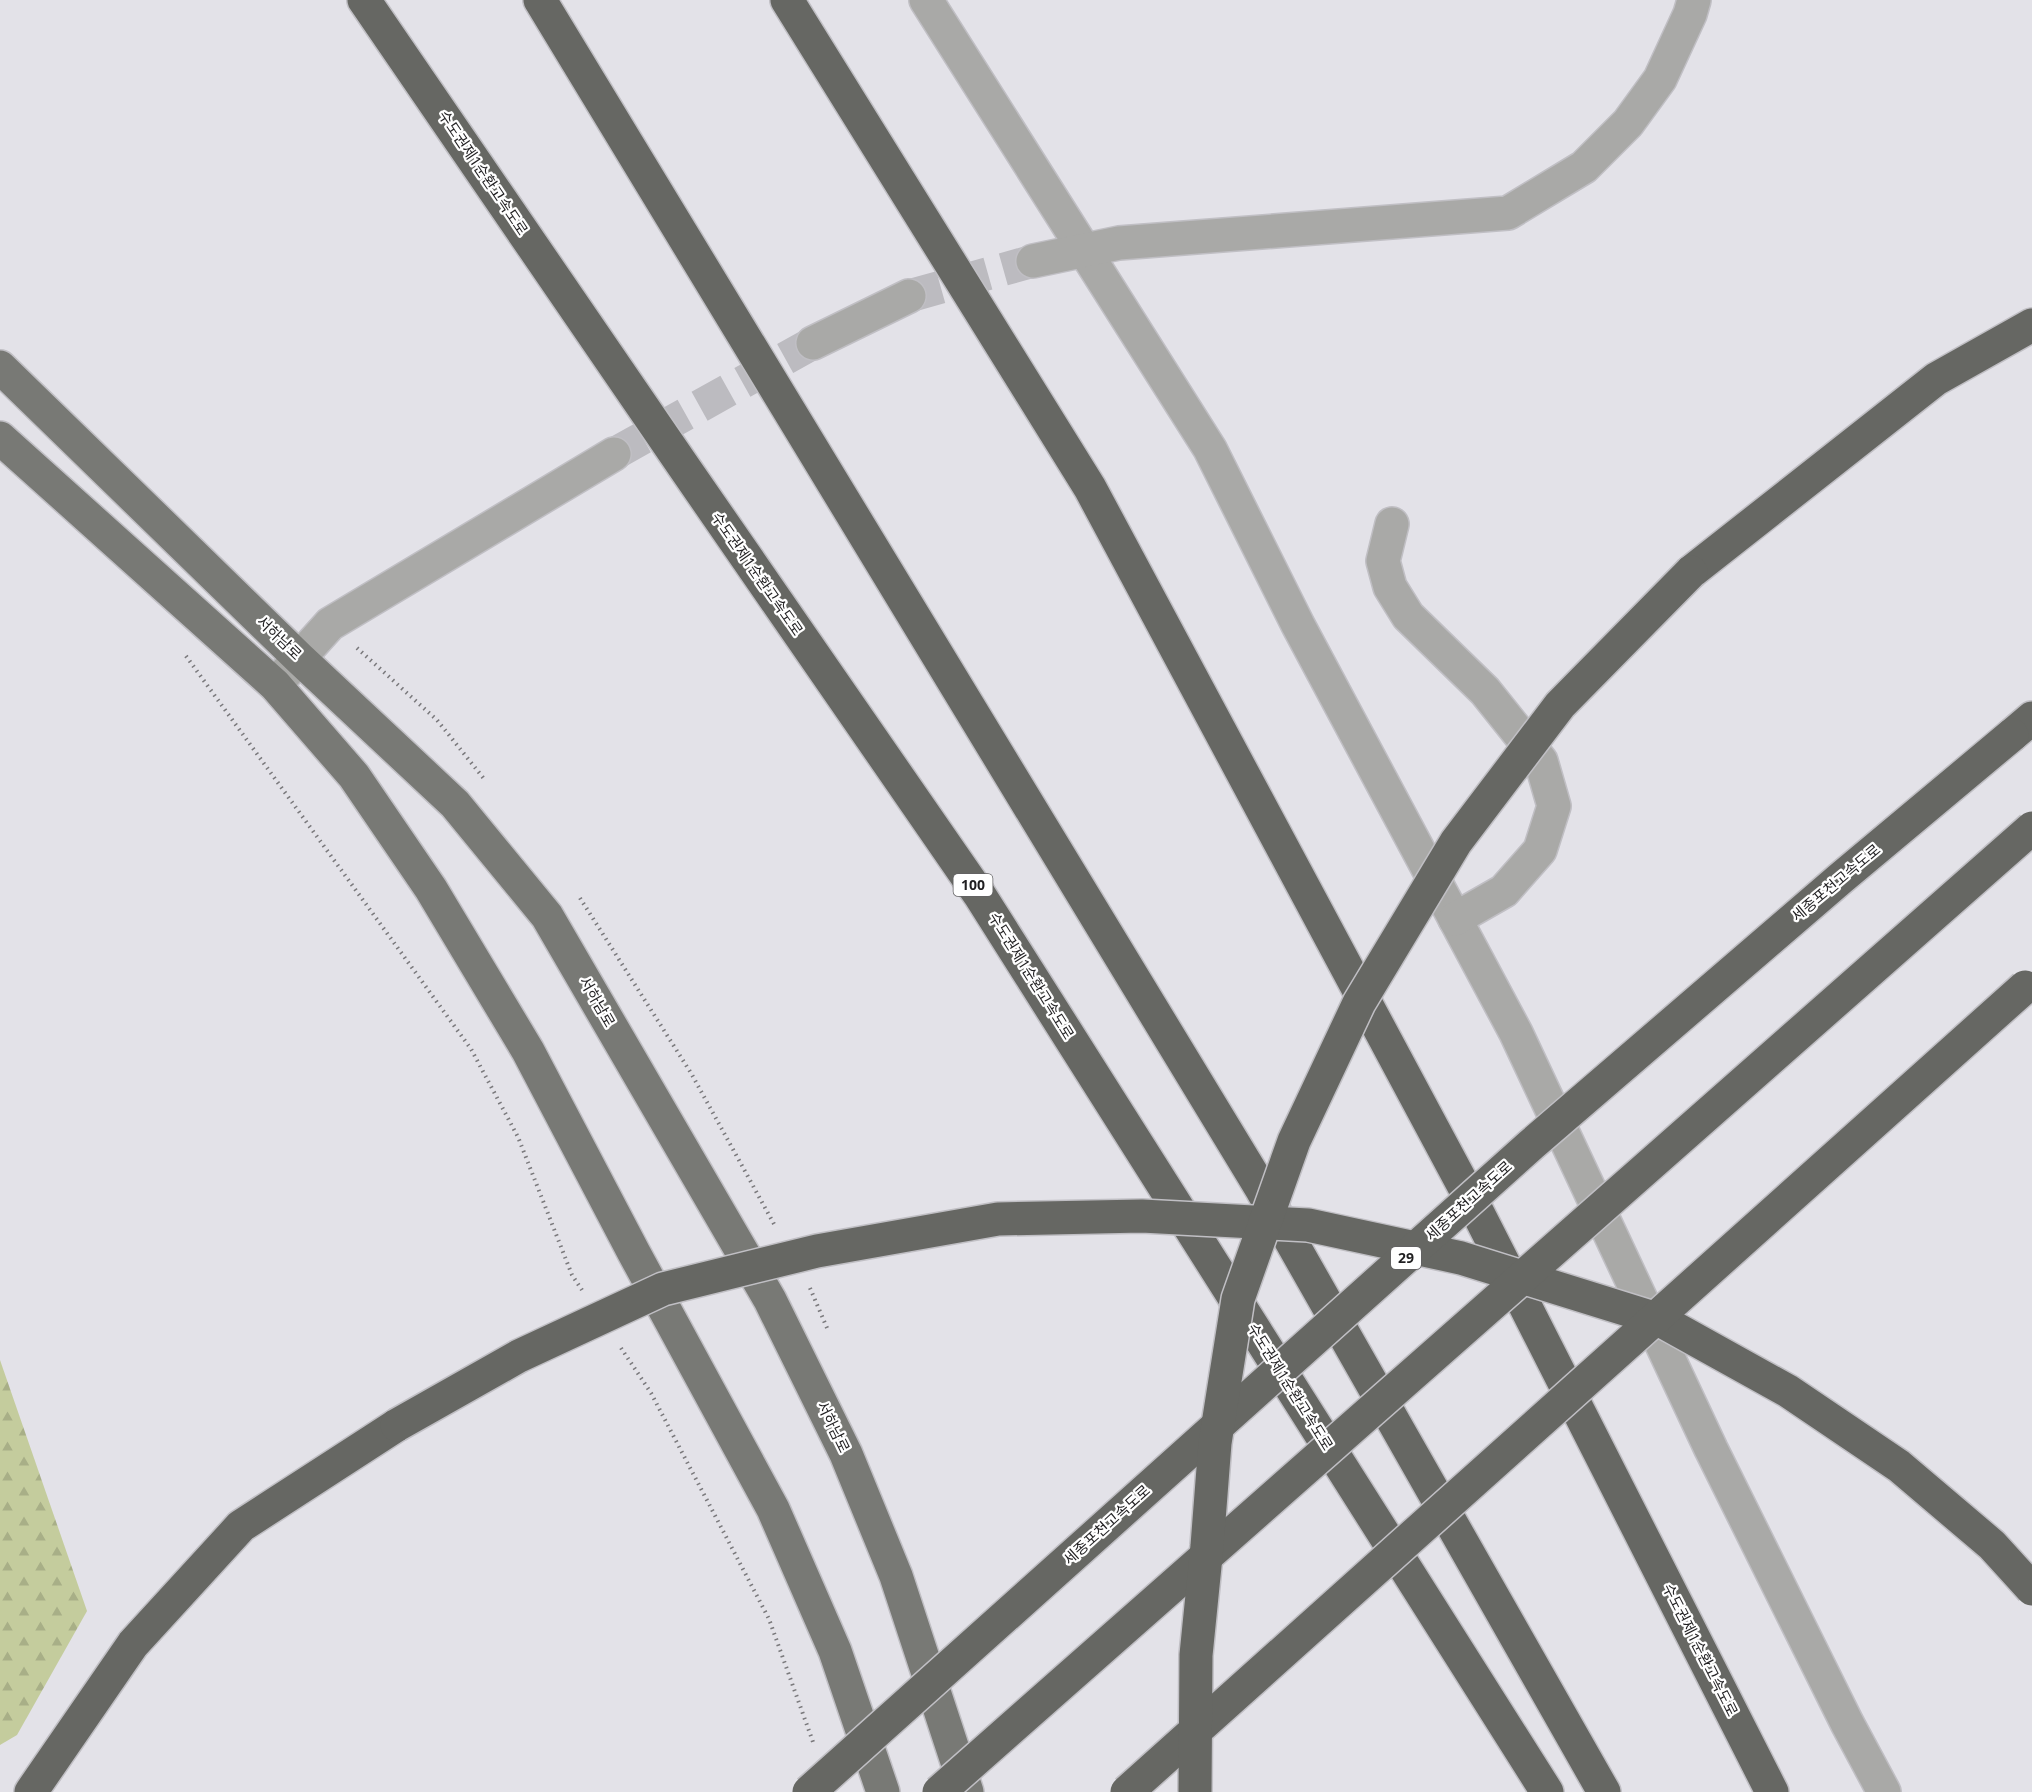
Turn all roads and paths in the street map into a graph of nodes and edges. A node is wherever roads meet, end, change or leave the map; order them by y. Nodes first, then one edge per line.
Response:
1 (364, 0) edge
2 (540, 0) edge
3 (787, 0) edge
4 (926, 0) edge
5 (1694, 0) edge
6 (1085, 250) junction
7 (1033, 261) tunnel mouth
8 (909, 296) tunnel mouth
9 (2032, 325) edge
10 (813, 343) tunnel mouth
11 (0, 367) edge
12 (0, 438) edge
13 (614, 454) tunnel mouth
14 (1392, 524) dead end
15 (181, 650) dead end
16 (299, 658) junction
17 (274, 685) junction
18 (2022, 727) edge
19 (2032, 828) edge
20 (1455, 919) junction
21 (2028, 983) edge
22 (585, 1295) dead end
23 (618, 1344) dead end
24 (2032, 1589) edge
25 (815, 1749) dead end
26 (31, 1792) edge
27 (809, 1792) edge
28 (883, 1792) edge
29 (939, 1792) edge
30 (968, 1792) edge
31 (1127, 1792) edge
32 (1195, 1792) edge
33 (1547, 1792) edge
34 (1604, 1792) edge
35 (1772, 1792) edge
36 (1884, 1792) edge

1 - 33 highway, 수도권제1순환고속도로 / 100
2 - 34 highway
3 - 35 highway, 수도권제1순환고속도로
4 - 6 lane
5 - 6 lane
6 - 7 lane
6 - 20 lane
8 - 10 lane
9 - 32 highway, bridge
11 - 16 main road, 서하남로
12 - 17 main road
13 - 16 lane
14 - 20 lane
15 - 22 path
16 - 17 lane
16 - 30 main road, 서하남로
17 - 28 main road
18 - 27 highway, 세종포천고속도로 / 29, bridge
19 - 29 highway, bridge
20 - 36 lane
21 - 31 highway, bridge
23 - 25 path
24 - 26 highway, bridge

